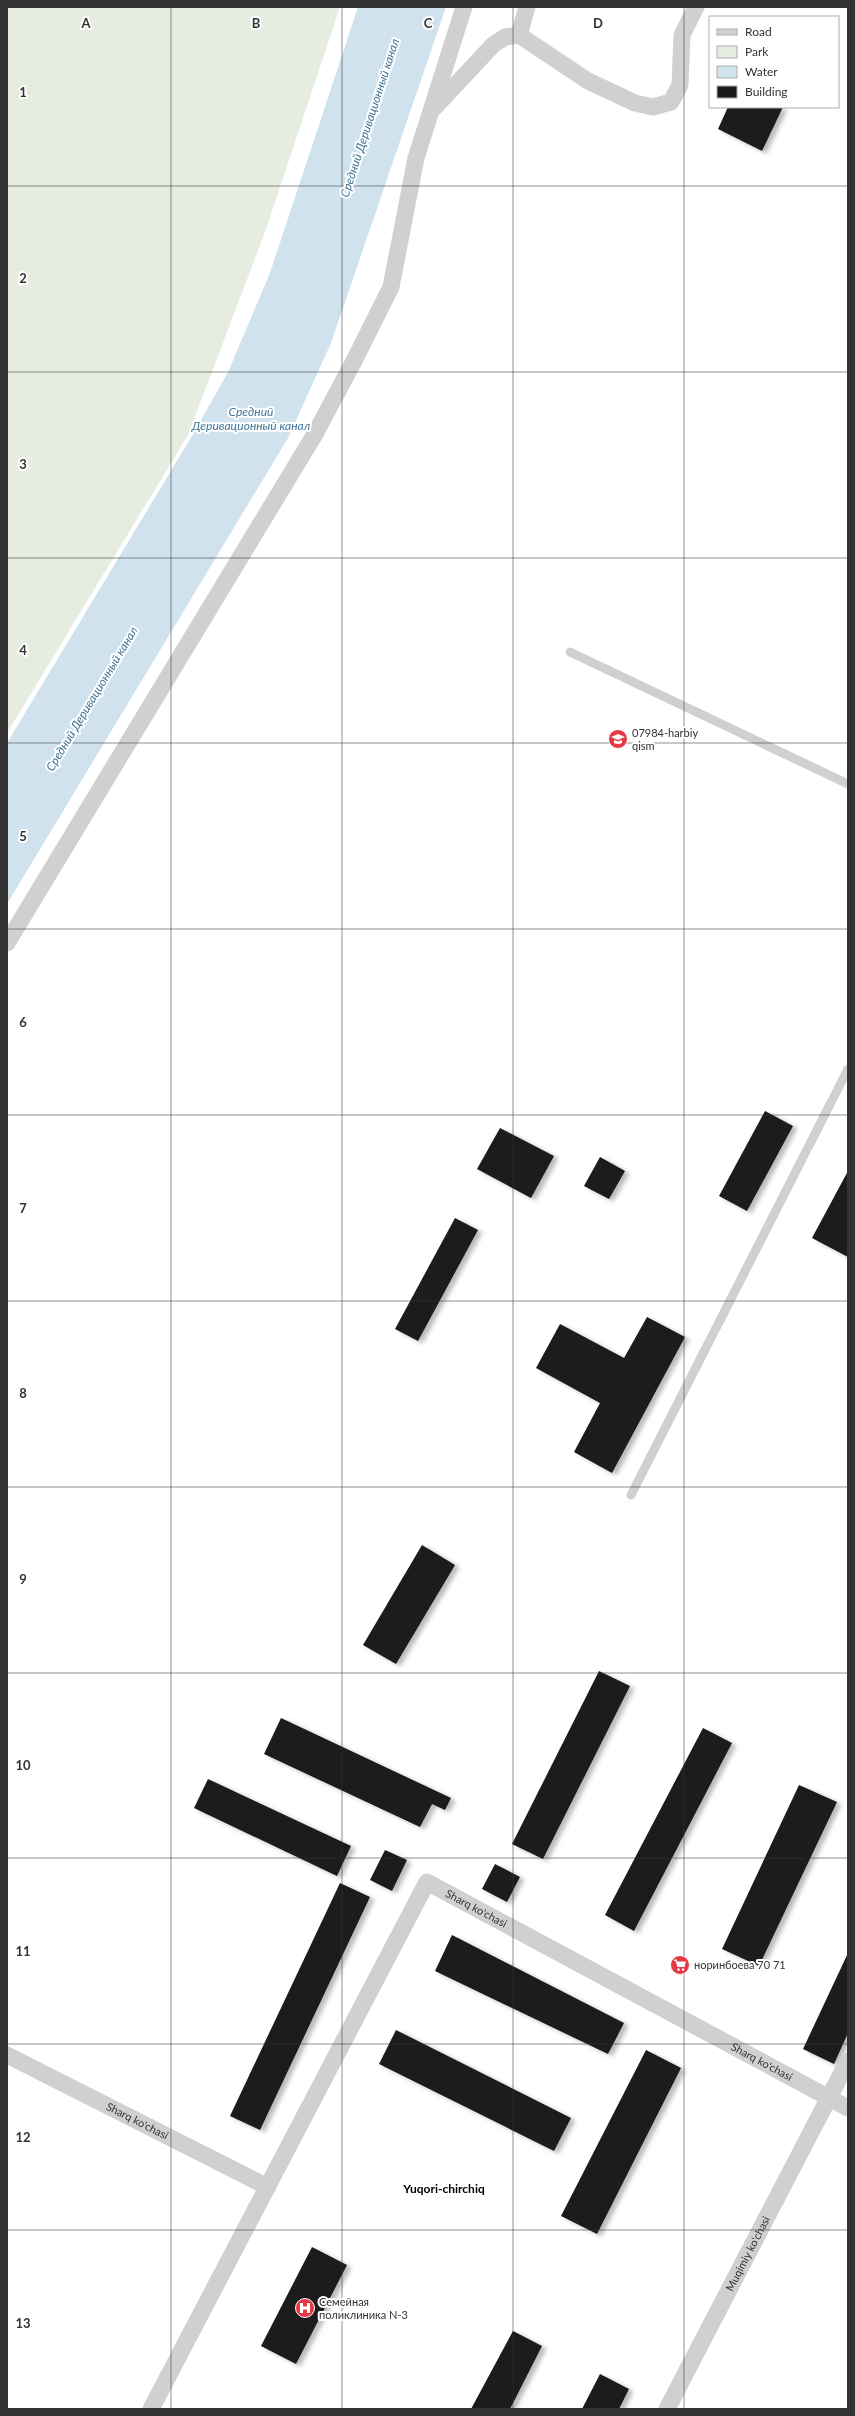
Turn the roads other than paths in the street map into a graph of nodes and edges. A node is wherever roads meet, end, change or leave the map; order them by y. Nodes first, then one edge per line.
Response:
1 (464, 7) edge
2 (527, 7) edge
3 (696, 7) edge
4 (519, 35) junction
5 (431, 111) junction
6 (570, 652) dead end
7 (848, 784) edge
8 (7, 943) edge
9 (848, 1069) edge
10 (631, 1495) dead end
11 (7, 2055) edge
12 (848, 2061) edge
13 (829, 2098) junction
14 (848, 2108) edge
15 (268, 2187) junction
16 (151, 2409) edge
17 (667, 2409) edge

1 - 5 street
2 - 4 street
3 - 4 street
4 - 5 street
5 - 8 street
6 - 7 lane
9 - 10 lane
11 - 15 street, Sharq ko'chasi
12 - 13 street, Muqimiy ko‘chasi
13 - 14 street
13 - 15 street, Sharq ko'chasi
13 - 17 street, Muqimiy ko‘chasi
15 - 16 street, Sharq ko'chasi

